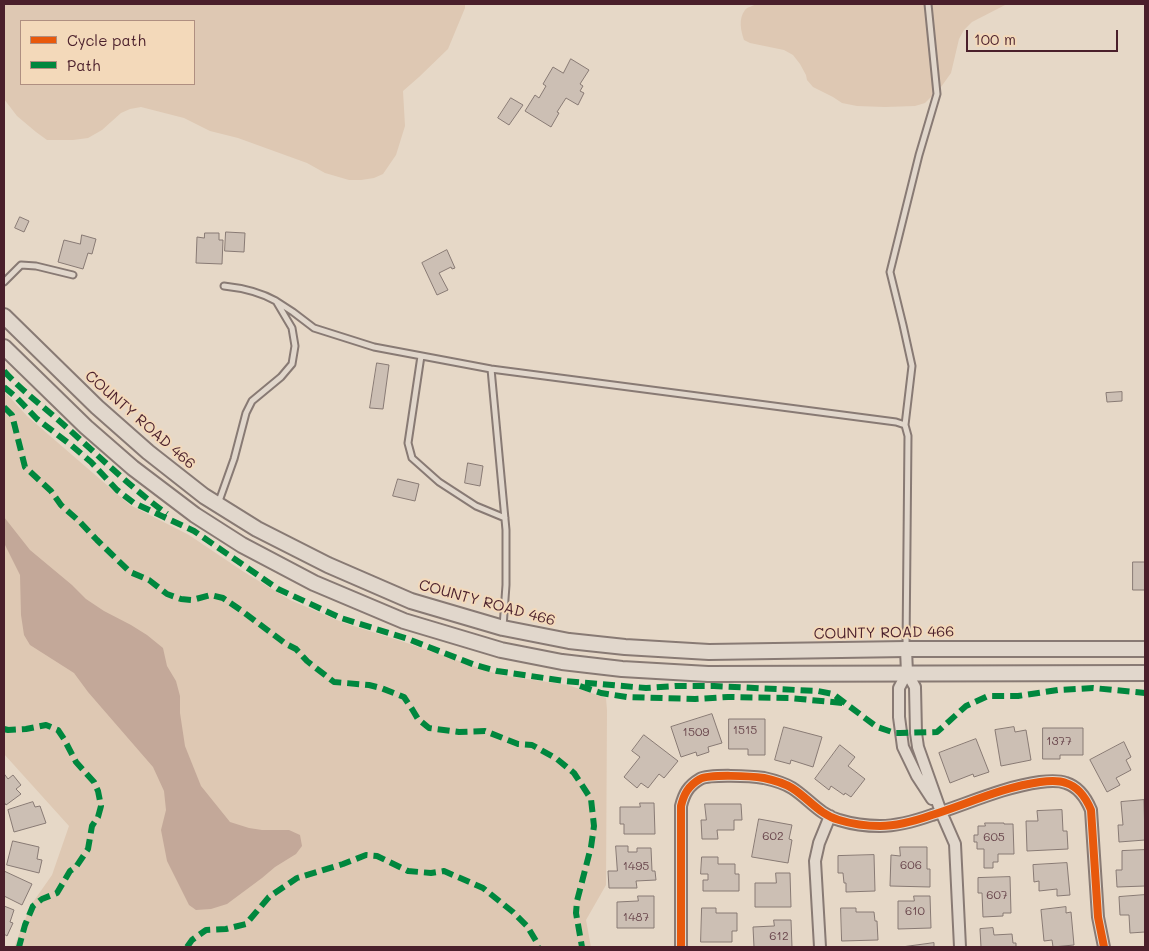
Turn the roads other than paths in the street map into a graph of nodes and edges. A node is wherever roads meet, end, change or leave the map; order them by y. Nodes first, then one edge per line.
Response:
1 (928, 4) edge
2 (73, 275) dead end
3 (4, 282) edge
4 (224, 286) dead end
5 (276, 301) junction
6 (4, 316) edge
7 (4, 346) edge
8 (421, 356) junction
9 (491, 369) junction
10 (905, 425) junction
11 (218, 505) junction
12 (505, 518) junction
13 (503, 628) junction
14 (473, 641) junction
15 (906, 649) junction
16 (1145, 649) edge
17 (1145, 672) edge
18 (907, 673) junction
19 (941, 812) junction
20 (830, 816) junction
21 (681, 947) edge
22 (820, 947) edge
23 (960, 947) edge
24 (1104, 947) edge

1 - 10 lane
2 - 3 lane
4 - 5 lane
5 - 8 lane
5 - 11 lane
6 - 11 main road, COUNTY ROAD 466
7 - 14 main road
8 - 9 lane
8 - 12 lane
9 - 10 lane
9 - 12 lane
10 - 15 lane
11 - 13 main road, COUNTY ROAD 466
12 - 13 lane
13 - 14 main road
13 - 15 main road, COUNTY ROAD 466
14 - 18 main road
15 - 16 main road, COUNTY ROAD 466
15 - 18 street
17 - 18 main road
18 - 19 street
18 - 19 street
19 - 20 street
19 - 23 street
19 - 24 street
20 - 21 street
20 - 22 street

